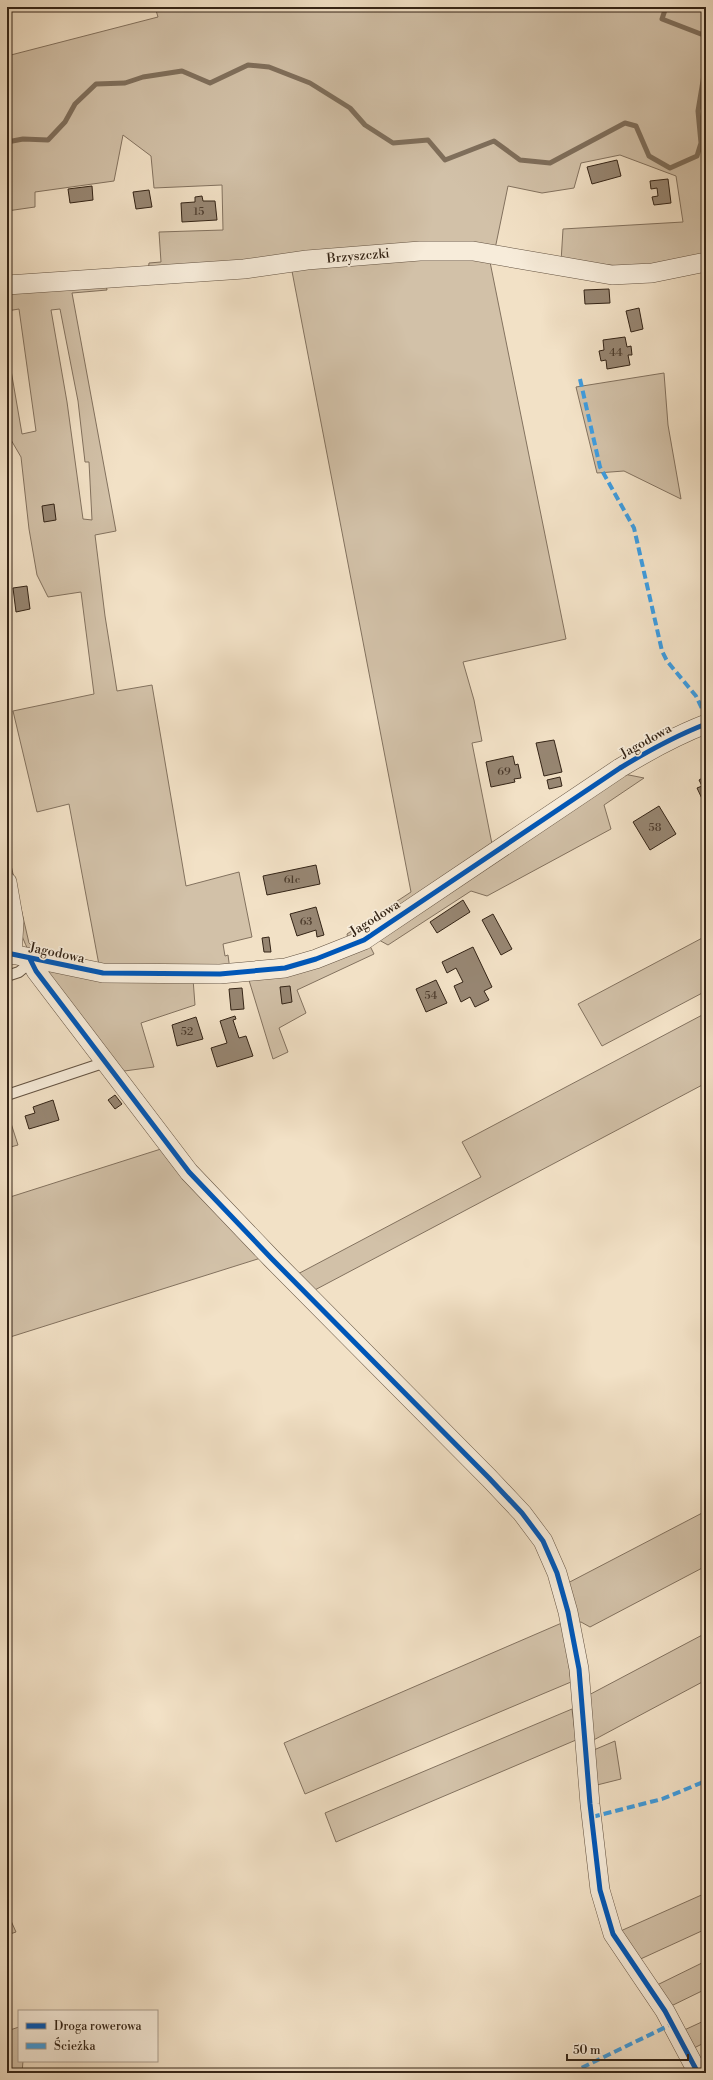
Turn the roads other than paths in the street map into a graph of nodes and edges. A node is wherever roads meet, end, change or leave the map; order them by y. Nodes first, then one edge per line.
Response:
1 (706, 262) edge
2 (7, 285) edge
3 (706, 724) edge
4 (7, 882) edge
5 (9, 954) edge
6 (31, 961) junction
7 (7, 976) edge
8 (106, 1062) junction
9 (7, 1095) edge
10 (698, 2073) edge

1 - 2 street, Brzyszczki
3 - 6 street, Jagodowa
4 - 5 street
5 - 6 street, Jagodowa
6 - 7 lane
6 - 8 street
8 - 9 lane
8 - 10 street

